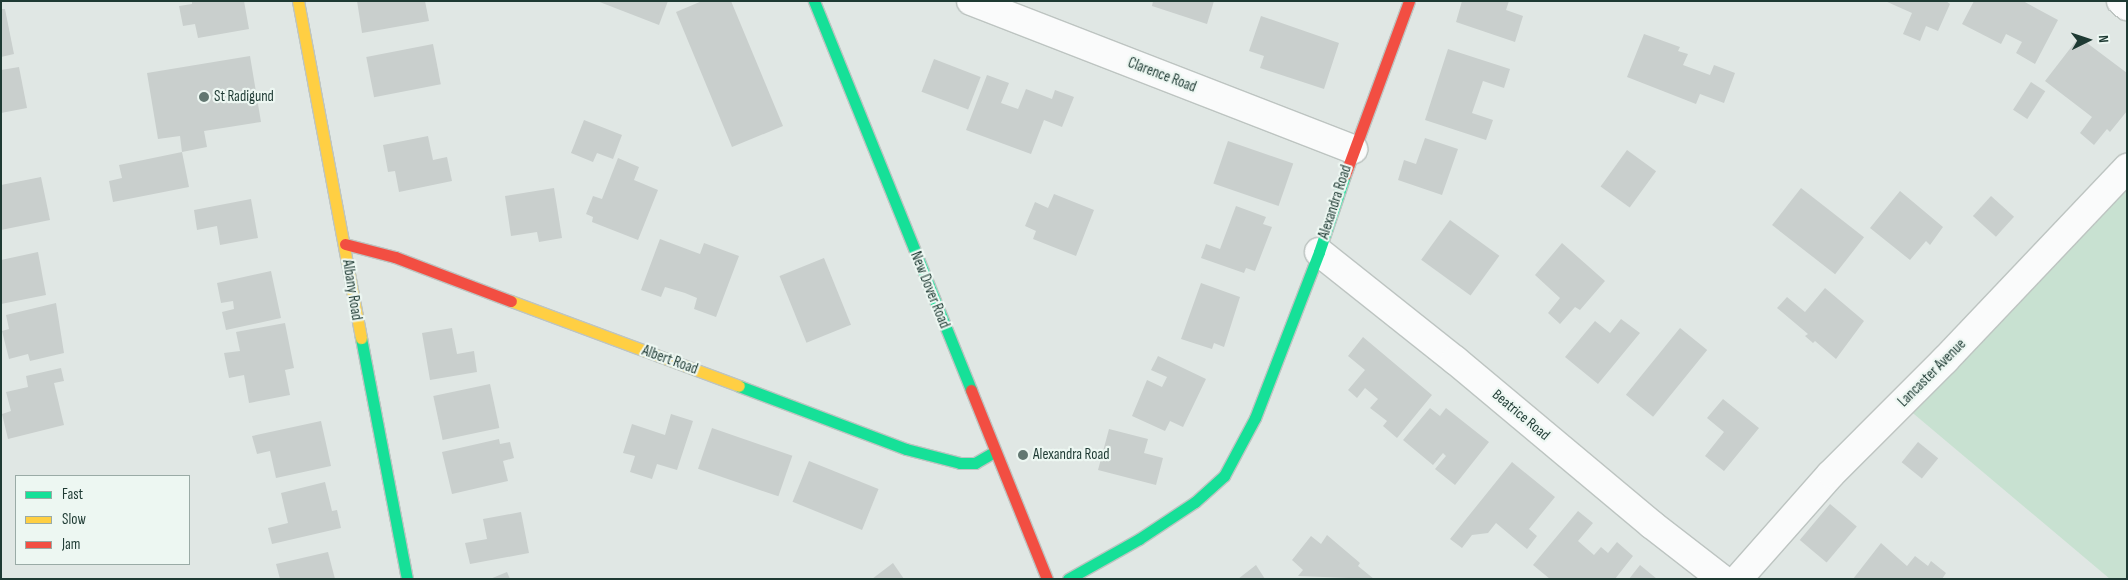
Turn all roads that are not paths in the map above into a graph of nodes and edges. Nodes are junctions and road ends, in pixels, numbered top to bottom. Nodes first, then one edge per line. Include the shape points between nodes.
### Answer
1 (298, 1) edge
2 (814, 1) edge
3 (971, 1) edge
4 (1409, 1) edge
5 (2121, 1) edge
6 (2127, 6) edge
7 (1353, 148) junction
8 (2127, 168) edge
9 (345, 244) junction
10 (1318, 252) junction
11 (994, 452) junction
12 (407, 579) edge
13 (1047, 579) edge
14 (1068, 579) edge
15 (1722, 579) edge
16 (1738, 579) edge

1 - 9 street, Albany Road
2 - 11 street, New Dover Road
3 - 7 street, Clarence Road
4 - 7 street, Alexandra Road
5 - 6 street
7 - 10 street, Alexandra Road
8 - 16 street, Lancaster Avenue via 1945,360 1831,474
9 - 11 street, Albert Road via 395,257 906,449 960,463 975,463
9 - 12 street, Albany Road via 382,460
10 - 14 street, Alexandra Road via 1254,418 1224,476 1195,502 1139,539
10 - 15 street, Beatrice Road
11 - 13 street, New Dover Road

